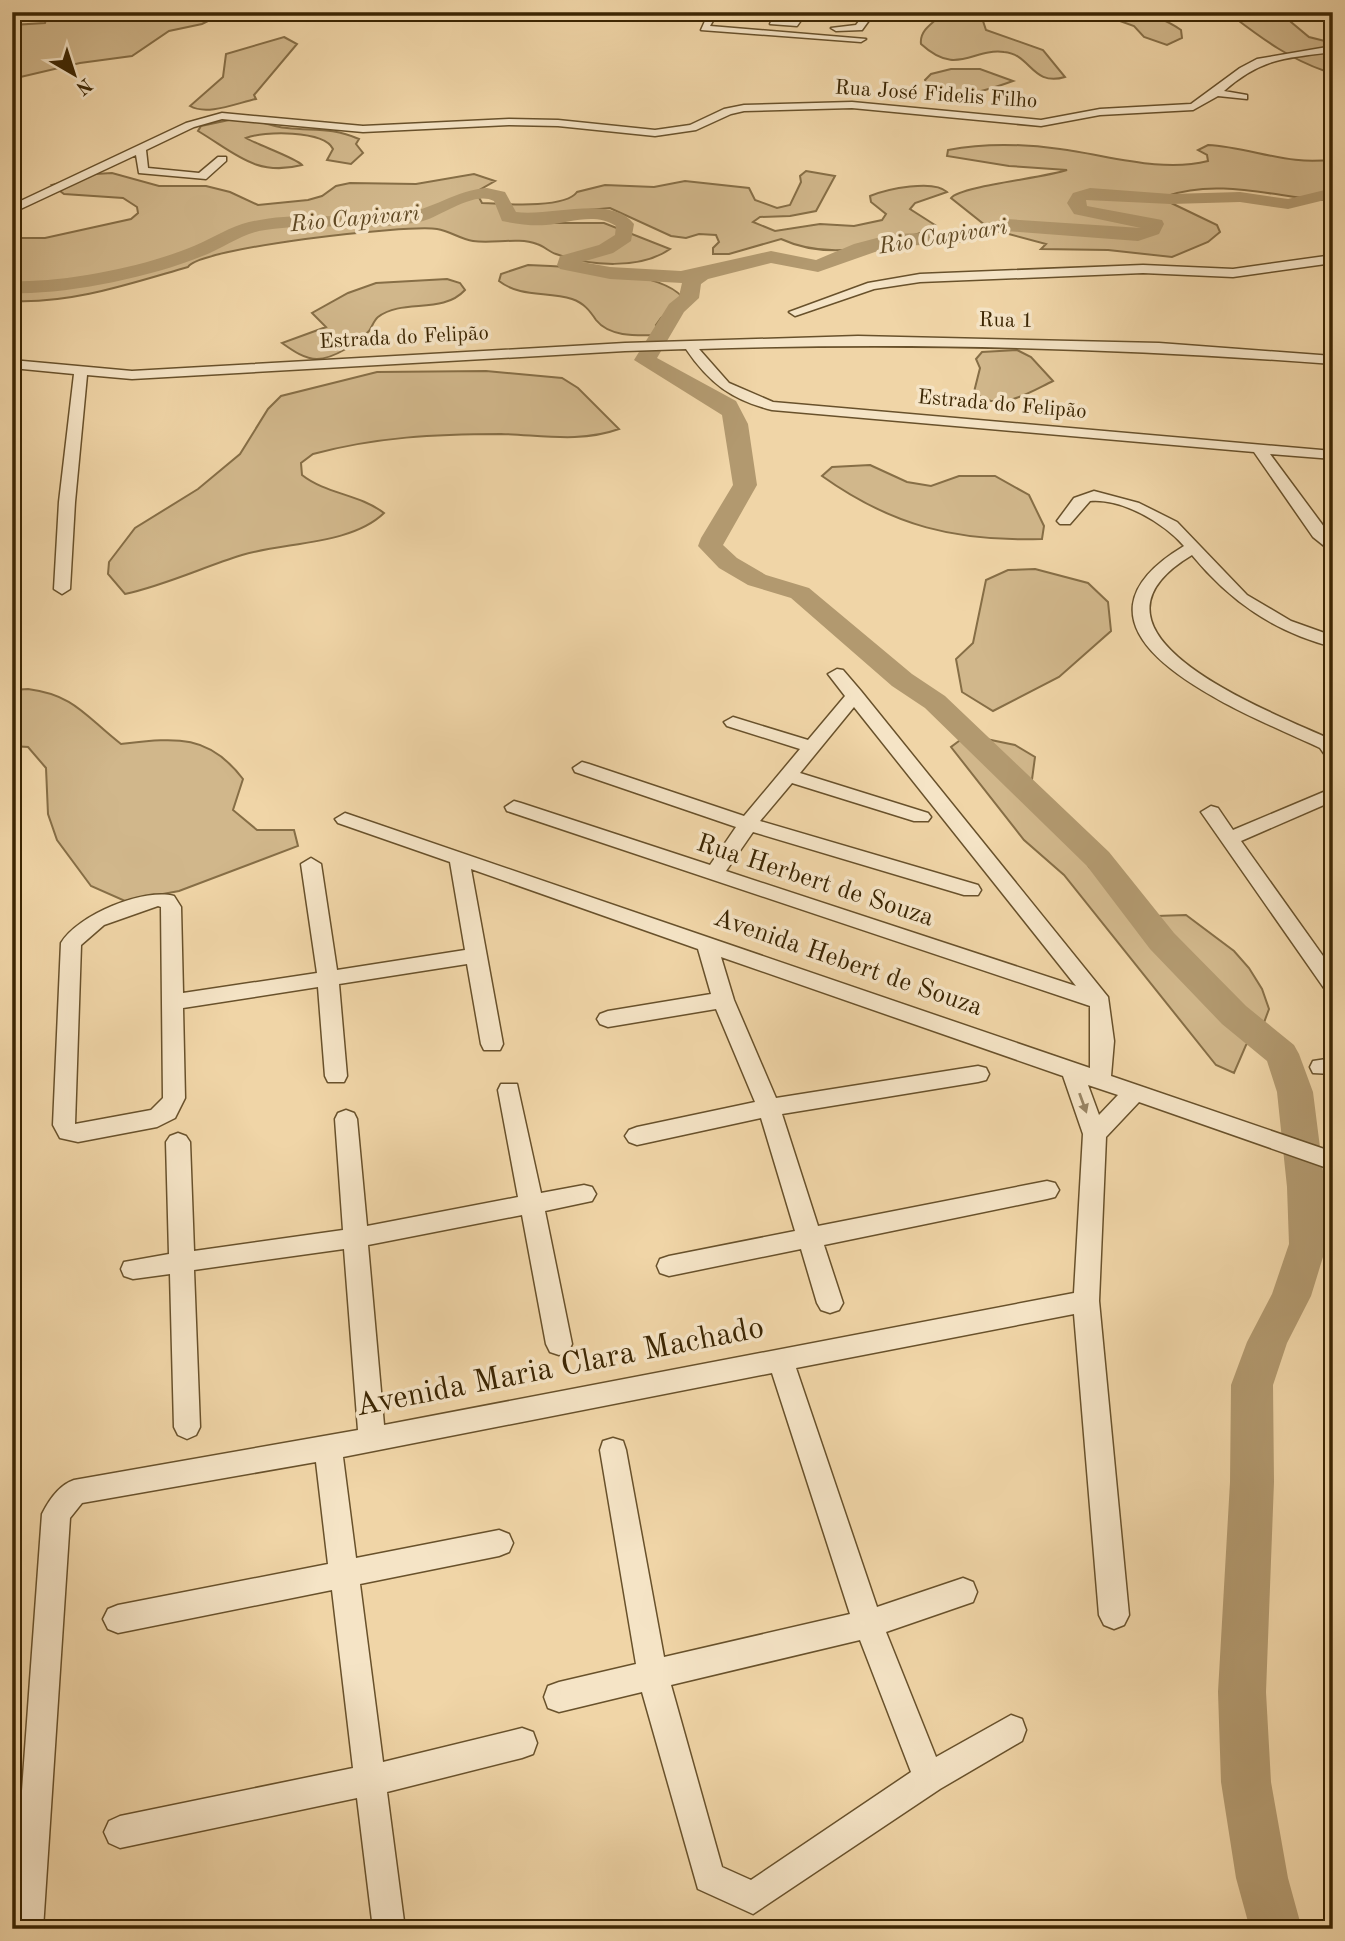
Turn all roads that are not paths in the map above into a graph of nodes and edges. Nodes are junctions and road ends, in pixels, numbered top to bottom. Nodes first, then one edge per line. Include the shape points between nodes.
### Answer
1 (714, 12) edge
2 (780, 12) edge
3 (871, 12) edge
4 (808, 13) edge
5 (825, 27) dead end
6 (861, 39) dead end
7 (1333, 49) edge
8 (1216, 93) junction
9 (1243, 97) dead end
10 (141, 149) junction
11 (222, 159) dead end
12 (12, 210) edge
13 (1333, 259) edge
14 (795, 312) dead end
15 (685, 347) junction
16 (1333, 360) edge
17 (15, 365) edge
18 (81, 372) junction
19 (1259, 449) junction
20 (1333, 455) edge
21 (1065, 521) dead end
22 (1194, 547) junction
23 (1333, 548) edge
24 (62, 589) dead end
25 (1333, 642) edge
26 (837, 674) dead end
27 (855, 695) junction
28 (733, 722) dead end
29 (813, 747) junction
30 (1333, 754) edge
31 (582, 768) dead end
32 (788, 775) junction
33 (1333, 794) edge
34 (514, 807) dead end
35 (1211, 812) dead end
36 (921, 817) dead end
37 (345, 819) dead end
38 (748, 824) junction
39 (1229, 839) junction
40 (459, 859) junction
41 (311, 864) dead end
42 (713, 875) junction
43 (971, 890) dead end
44 (707, 944) junction
45 (476, 956) junction
46 (328, 978) junction
47 (1333, 986) edge
48 (723, 1000) junction
49 (173, 1002) junction
50 (1100, 1003) junction
51 (608, 1019) dead end
52 (492, 1044) dead end
53 (1072, 1071) junction
54 (978, 1074) dead end
55 (336, 1076) dead end
56 (1100, 1079) junction
57 (509, 1090) dead end
58 (1136, 1091) junction
59 (769, 1108) junction
60 (346, 1119) dead end
61 (1095, 1134) junction
62 (637, 1136) dead end
63 (178, 1142) dead end
64 (1333, 1161) edge
65 (1047, 1190) dead end
66 (584, 1194) dead end
67 (534, 1203) junction
68 (810, 1236) junction
69 (356, 1238) junction
70 (180, 1262) junction
71 (669, 1266) dead end
72 (134, 1269) dead end
73 (1086, 1300) junction
74 (830, 1303) dead end
75 (559, 1344) dead end
76 (780, 1359) junction
77 (187, 1427) dead end
78 (372, 1439) junction
79 (328, 1448) junction
80 (613, 1450) dead end
81 (499, 1543) dead end
82 (346, 1574) junction
83 (963, 1592) dead end
84 (1114, 1615) dead end
85 (118, 1619) dead end
86 (868, 1624) junction
87 (653, 1676) junction
88 (559, 1697) dead end
89 (1012, 1730) dead end
90 (522, 1743) dead end
91 (929, 1778) junction
92 (371, 1780) junction
93 (120, 1832) dead end
94 (27, 1929) edge
95 (389, 1929) edge

1 - 6 street via 704,28
2 - 4 street via 773,22 790,25
3 - 5 street via 859,28
7 - 8 street, Rua José Fidelis Filho via 1250,65
8 - 9 street
8 - 10 street, Rua José Fidelis Filho via 1192,107 1100,112 1041,123 898,108 782,105 728,111 692,128 654,133 509,122 363,129 233,116 206,118
10 - 11 street via 142,171 193,179 207,175
10 - 12 street, Rua José Fidelis Filho
13 - 14 street via 1233,273 1143,270 920,278 872,286
15 - 16 street, Rua 1 via 858,340 1065,342
15 - 18 street, Estrada do Felipão via 132,375
15 - 19 street, Estrada do Felipão via 713,379 737,396 772,406
17 - 18 street, Estrada do Felipão
18 - 24 street
19 - 20 street, Estrada do Felipão
19 - 23 street
21 - 22 street via 1085,497 1097,495 1166,523
22 - 25 street via 1239,597
22 - 30 street via 1164,565 1144,588 1143,622 1154,646 1177,667 1228,698 1326,744
26 - 27 street
27 - 29 street
27 - 50 street
28 - 29 street
29 - 32 street
31 - 38 street
32 - 36 street
32 - 38 street
33 - 39 street
34 - 42 street, Rua Herbert de Souza
35 - 39 street
37 - 40 street, Avenida Hebert de Souza
38 - 42 street
38 - 43 street
39 - 47 street
40 - 44 street, Avenida Hebert de Souza
40 - 45 street
41 - 46 street
42 - 50 street, Rua Herbert de Souza
44 - 48 street
44 - 53 street, Avenida Hebert de Souza
45 - 46 street
45 - 52 street
46 - 49 street
46 - 55 street
48 - 51 street
48 - 59 street
49 - 49 street via 171,907 167,901 157,898 80,931 71,943 64,1125 68,1132 145,1122 167,1112 174,1098
50 - 56 street
53 - 56 street, Avenida Hebert de Souza
53 -> 61 street
54 - 59 street
56 - 58 street, Avenida Hebert de Souza
57 - 67 street
58 - 61 street
58 - 64 street, Avenida Hebert de Souza
59 - 62 street
59 - 68 street
60 - 69 street
61 - 73 street
63 - 70 street
65 - 68 street
66 - 67 street
67 - 69 street
67 - 75 street
68 - 71 street
68 - 74 street
69 - 70 street
69 - 78 street
70 - 72 street
70 - 77 street
73 - 76 street, Avenida Maria Clara Machado
73 - 84 street
76 - 78 street, Avenida Maria Clara Machado
76 - 86 street
78 - 79 street, Avenida Maria Clara Machado
79 - 82 street
79 - 94 street, Avenida Maria Clara Machado via 74,1492 56,1514
80 - 87 street
81 - 82 street
82 - 85 street
82 - 92 street
83 - 86 street
86 - 87 street
86 - 91 street
87 - 88 street
87 - 91 street via 709,1878 752,1898
89 - 91 street
90 - 92 street
92 - 93 street
92 - 95 street

